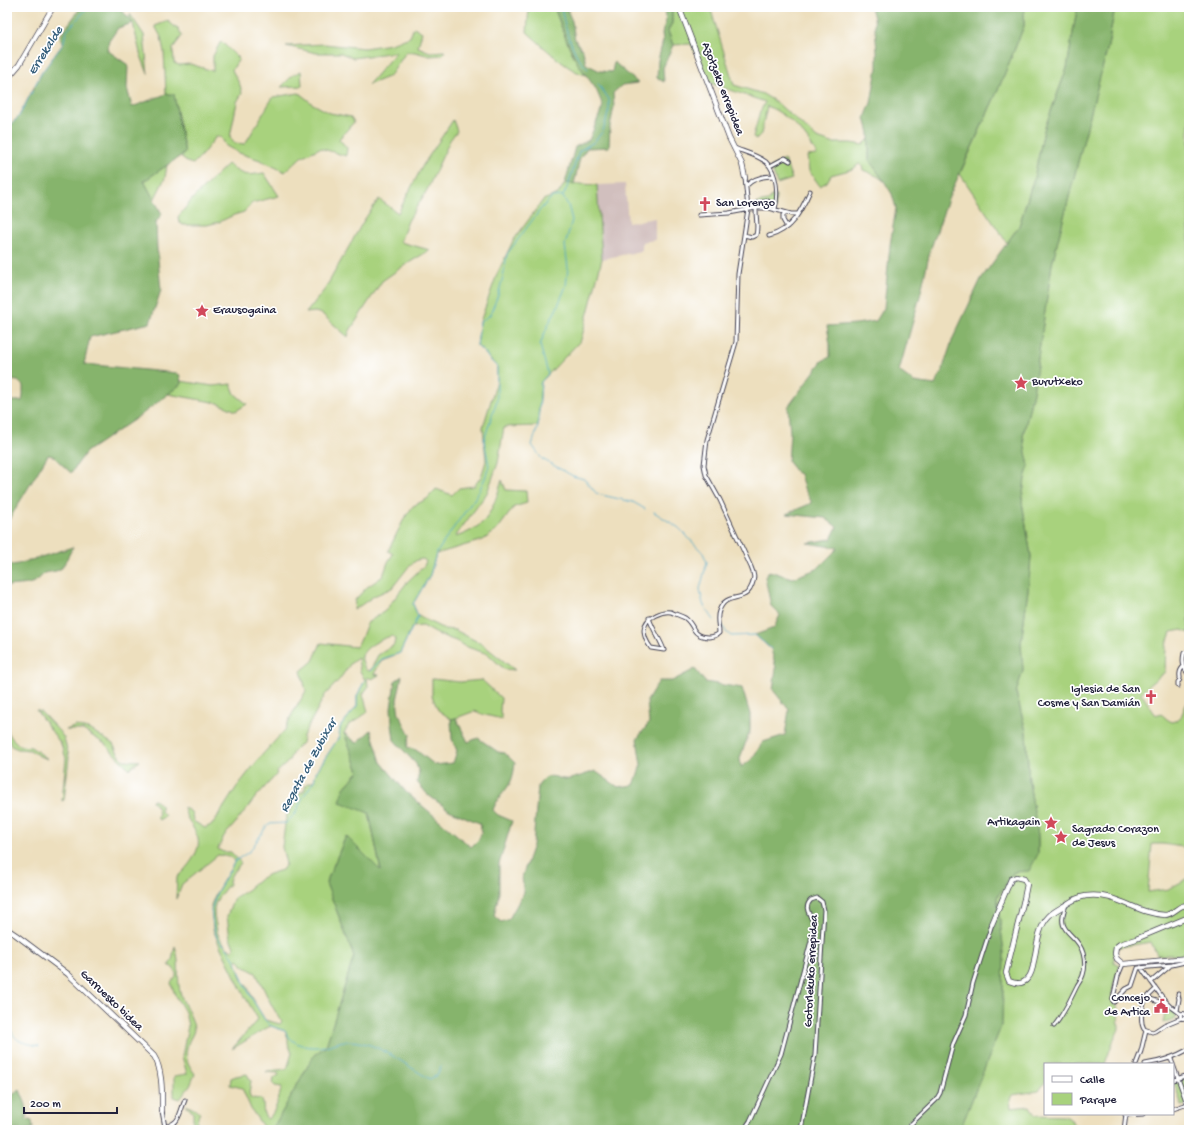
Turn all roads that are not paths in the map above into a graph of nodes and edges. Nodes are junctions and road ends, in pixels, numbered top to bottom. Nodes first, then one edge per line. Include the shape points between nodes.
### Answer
1 (53, 7) edge
2 (679, 7) edge
3 (7, 79) edge
4 (734, 148) junction
5 (790, 160) dead end
6 (770, 166) junction
7 (774, 176) junction
8 (745, 178) joint
9 (746, 186) junction
10 (810, 191) dead end
11 (768, 201) dead end
12 (756, 208) junction
13 (748, 209) junction
14 (775, 210) junction
15 (785, 212) junction
16 (797, 214) junction
17 (699, 215) dead end
18 (787, 227) junction
19 (744, 235) junction
20 (769, 236) dead end
21 (649, 618) junction
22 (1189, 651) edge
23 (1184, 666) junction
24 (1189, 675) edge
25 (1178, 686) dead end
26 (1066, 905) junction
27 (1189, 907) edge
28 (1189, 916) edge
29 (992, 924) joint
30 (7, 929) edge
31 (1189, 960) edge
32 (1123, 964) junction
33 (1172, 965) junction
34 (1142, 967) junction
35 (1151, 982) junction
36 (1156, 989) junction
37 (1178, 994) dead end
38 (1148, 998) junction
39 (1168, 1004) junction
40 (1177, 1011) junction
41 (1184, 1015) edge
42 (1189, 1020) edge
43 (1054, 1026) dead end
44 (1146, 1030) junction
45 (1189, 1049) edge
46 (1169, 1058) junction
47 (1136, 1063) edge
48 (1153, 1063) edge
49 (1172, 1063) edge
50 (1174, 1068) edge
51 (1189, 1075) edge
52 (1178, 1079) junction
53 (1174, 1080) edge
54 (185, 1100) dead end
55 (1188, 1104) edge
56 (1174, 1109) edge
57 (1189, 1109) edge
58 (162, 1111) joint
59 (1125, 1115) edge
60 (164, 1129) edge
61 (158, 1130) edge
62 (744, 1130) edge
63 (801, 1130) edge
64 (908, 1130) edge
65 (1124, 1130) edge

1 - 3 street via 19,65
2 - 4 street, Azotzeko errepidea
4 - 6 street via 760,158
4 - 8 street, Azotzeko errepidea via 742,164
5 - 6 street via 785,158
6 - 7 street
7 - 9 street via 757,179
7 - 14 street via 777,184
8 - 9 street
9 - 13 street
10 - 16 street
11 - 12 street via 757,202
12 - 13 street
12 - 14 street
12 - 19 street via 756,236
13 - 17 street
13 - 19 street
14 - 15 street
15 - 16 street
15 - 18 street via 783,220
16 - 18 street
18 - 20 street via 782,232
19 - 21 street via 738,274 736,342 707,440 704,465 706,475 730,522 754,581 743,596 732,598 721,606 717,618 719,633 716,636 698,634 685,618 669,612
21 - 21 street via 645,623 646,642 651,648 664,650
22 - 23 street via 1184,653
23 - 24 street
23 - 25 street
26 - 27 street via 1081,897 1103,896 1161,914 1170,914 1182,905
26 - 29 street via 1054,912 1045,922 1029,978 1019,984 1009,981 1006,973 1027,884 1024,879 1011,879
26 - 43 street via 1062,916 1063,924 1083,952 1083,975
28 - 32 street via 1120,944 1116,947 1115,954
29 - 64 street via 940,1093
30 - 58 street, Garruesko bidea via 68,974 154,1056 160,1070
31 - 32 street
31 - 33 street
32 - 34 street via 1118,976 1114,1002 1132,986 1138,968
33 - 34 street
33 - 35 street
34 - 35 street via 1144,975
35 - 36 street
36 - 38 street
36 - 39 street
37 - 40 street
38 - 39 street
38 - 44 street via 1142,1009 1142,1026
39 - 40 street
40 - 41 street
41 - 42 street
41 - 44 street via 1155,1031
44 - 47 street
45 - 46 street
46 - 48 street
46 - 49 street
50 - 52 street
51 - 52 street
52 - 53 street
52 - 55 street
54 - 60 street via 178,1119
55 - 56 street
55 - 57 street
58 - 60 street
59 - 65 street
60 - 61 street
62 - 63 street, Gotorlekuko errepidea via 781,1054 811,941 813,925 807,908 811,900 817,898 822,902 824,910 818,1023 815,1056

